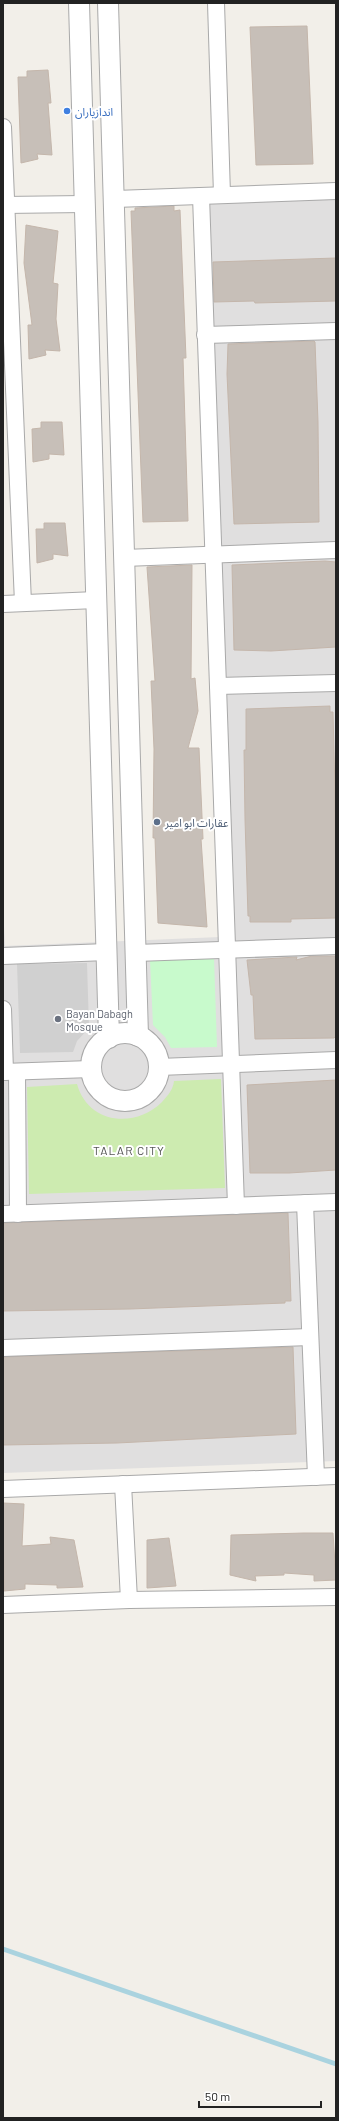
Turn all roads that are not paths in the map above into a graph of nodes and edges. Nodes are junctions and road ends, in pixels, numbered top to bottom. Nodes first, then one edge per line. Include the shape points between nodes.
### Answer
1 (79, 3) edge
2 (108, 3) edge
3 (216, 3) edge
4 (3, 127) edge
5 (336, 191) edge
6 (222, 195) junction
7 (201, 196) junction
8 (115, 199) junction
9 (85, 204) junction
10 (5, 205) edge
11 (336, 331) edge
12 (205, 335) junction
13 (90, 379) junction
14 (118, 380) junction
15 (336, 550) edge
16 (213, 555) junction
17 (124, 558) junction
18 (96, 600) junction
19 (23, 603) junction
20 (3, 604) edge
21 (336, 683) edge
22 (218, 686) junction
23 (336, 946) edge
24 (228, 950) junction
25 (107, 952) junction
26 (136, 953) junction
27 (3, 956) edge
28 (3, 1009) edge
29 (138, 1036) junction
30 (109, 1038) junction
31 (336, 1060) edge
32 (232, 1064) junction
33 (159, 1067) junction
34 (91, 1069) junction
35 (8, 1072) edge
36 (336, 1202) edge
37 (305, 1203) junction
38 (236, 1206) junction
39 (11, 1214) edge
40 (310, 1337) junction
41 (3, 1348) edge
42 (316, 1476) junction
43 (336, 1476) edge
44 (122, 1484) junction
45 (3, 1489) edge
46 (336, 1597) edge
47 (130, 1600) junction
48 (3, 1605) edge

1 - 9 street
2 - 8 street
3 - 6 street
4 - 10 street
5 - 6 street
6 - 7 street
7 - 8 street
7 - 12 street
8 - 14 street
9 - 10 street
9 - 13 street
10 - 19 street
11 - 12 street
12 - 16 street
13 - 14 street
13 - 18 street
14 - 17 street
15 - 16 street
16 - 17 street
16 - 22 street
17 - 26 street
18 - 19 street
18 - 25 street
19 - 20 street
21 - 22 street
22 - 24 street
23 - 24 street
24 - 26 street
24 - 32 street
25 - 27 street
25 - 30 street
26 - 29 street
28 - 35 street
29 - 30 street via 128,1034
29 - 33 street via 154,1050
30 - 34 street via 98,1047
31 - 32 street
32 - 33 street
32 - 38 street
33 - 34 street via 156,1082 149,1091 140,1098 130,1101 119,1101 99,1090
34 - 35 street
35 - 39 street
36 - 37 street
37 - 38 street
37 - 40 street
38 - 39 street
40 - 41 street
40 - 42 street
42 - 43 street
42 - 44 street
44 - 45 street
44 - 47 street
46 - 47 street
47 - 48 street

